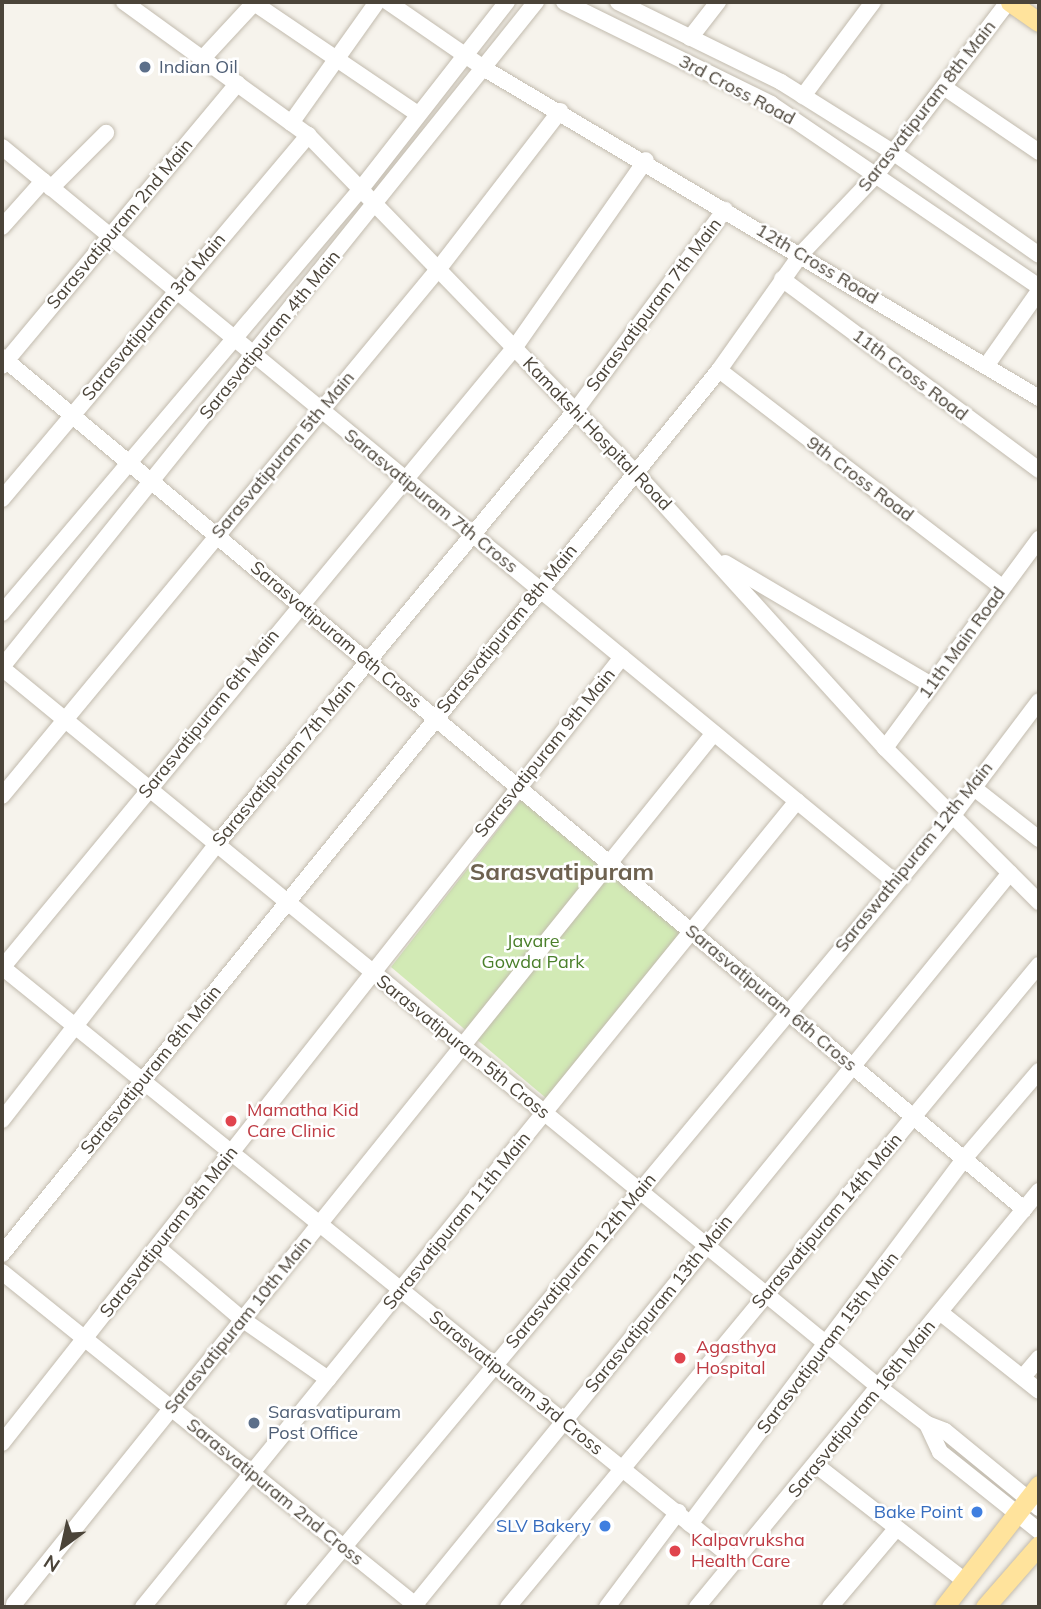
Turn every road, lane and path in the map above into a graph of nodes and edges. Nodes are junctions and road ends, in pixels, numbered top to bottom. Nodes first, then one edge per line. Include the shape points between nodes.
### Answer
1 (124, 2) edge
2 (255, 2) edge
3 (377, 2) edge
4 (388, 2) edge
5 (507, 2) edge
6 (536, 2) edge
7 (564, 2) edge
8 (618, 2) edge
9 (718, 2) edge
10 (873, 2) edge
11 (1009, 2) edge
12 (142, 6) edge
13 (1039, 22) edge
14 (690, 38) junction
15 (465, 55) junction
16 (204, 57) junction
17 (337, 59) junction
18 (485, 69) junction
19 (238, 83) junction
20 (945, 88) junction
21 (803, 96) junction
22 (560, 111) junction
23 (418, 114) junction
24 (291, 123) junction
25 (106, 133) dead end
26 (308, 135) junction
27 (2, 147) edge
28 (1039, 152) edge
29 (894, 153) junction
30 (646, 160) junction
31 (877, 174) junction
32 (47, 184) junction
33 (360, 190) junction
34 (374, 206) junction
35 (725, 209) junction
36 (2, 227) edge
37 (109, 236) junction
38 (801, 254) junction
39 (1039, 255) edge
40 (440, 267) junction
41 (782, 279) junction
42 (1039, 289) edge
43 (175, 292) junction
44 (234, 339) junction
45 (515, 347) junction
46 (254, 355) junction
47 (3, 361) edge
48 (986, 366) junction
49 (719, 370) junction
50 (1039, 398) edge
51 (320, 409) junction
52 (575, 411) junction
53 (71, 415) junction
54 (129, 463) junction
55 (633, 470) junction
56 (1039, 470) edge
57 (404, 478) junction
58 (152, 482) junction
59 (2, 499) edge
60 (215, 535) junction
61 (473, 535) junction
62 (1039, 539) edge
63 (711, 555) junction
64 (1002, 587) junction
65 (540, 590) junction
66 (298, 604) junction
67 (2, 613) edge
68 (622, 657) junction
69 (368, 662) junction
70 (2, 667) edge
71 (931, 685) junction
72 (1037, 710) edge
73 (435, 718) junction
74 (65, 720) junction
75 (714, 733) junction
76 (885, 748) junction
77 (517, 787) junction
78 (149, 788) junction
79 (974, 788) junction
80 (2, 796) edge
81 (797, 802) junction
82 (954, 814) junction
83 (1039, 839) edge
84 (217, 844) junction
85 (609, 863) junction
86 (1010, 873) junction
87 (894, 881) junction
88 (287, 902) junction
89 (1039, 902) edge
90 (692, 933) junction
91 (1039, 965) edge
92 (2, 968) edge
93 (372, 972) junction
94 (788, 1013) junction
95 (75, 1026) junction
96 (460, 1045) junction
97 (852, 1066) junction
98 (1039, 1071) edge
99 (142, 1080) junction
100 (545, 1114) junction
101 (913, 1117) junction
102 (2, 1120) edge
103 (231, 1153) junction
104 (963, 1160) junction
105 (639, 1191) junction
106 (1039, 1191) edge
107 (1024, 1209) junction
108 (318, 1224) junction
109 (706, 1246) junction
110 (157, 1247) junction
111 (2, 1254) edge
112 (2, 1272) edge
113 (401, 1290) junction
114 (766, 1295) junction
115 (940, 1313) junction
116 (242, 1319) junction
117 (84, 1338) junction
118 (827, 1345) junction
119 (1039, 1358) edge
120 (495, 1366) junction
121 (1023, 1377) junction
122 (328, 1379) junction
123 (880, 1388) junction
124 (1039, 1391) edge
125 (171, 1408) junction
126 (564, 1422) junction
127 (927, 1424) junction
128 (2, 1443) edge
129 (816, 1465) junction
130 (622, 1469) junction
131 (251, 1473) junction
132 (1036, 1497) edge
133 (678, 1512) junction
134 (1016, 1514) junction
135 (690, 1524) junction
136 (896, 1529) junction
137 (1039, 1531) edge
138 (1039, 1545) edge
139 (344, 1547) junction
140 (736, 1561) junction
141 (965, 1581) junction
142 (12, 1603) edge
143 (415, 1606) edge
144 (144, 1607) edge
145 (294, 1607) edge
146 (508, 1607) edge
147 (607, 1607) edge
148 (697, 1607) edge
149 (830, 1607) edge
150 (944, 1607) edge
151 (985, 1607) edge

1 - 12 street, Kamakshi Hospital Road
2 - 16 street
2 - 17 street
3 - 17 street
4 - 15 street, 12th Cross Road
5 - 15 street, Sarasvatipuram 4th Main
6 - 18 street, Sarasvatipuram 4th Main
7 - 31 street, 3rd Cross Road via 771,104
8 - 14 street, 3rd Cross Road
9 - 14 street
10 - 21 street
11 - 13 main road
11 - 20 street, Sarasvatipuram 8th Main
12 - 16 street, Kamakshi Hospital Road
14 - 21 street, 3rd Cross Road
15 - 18 street, 12th Cross Road
15 - 23 street, Sarasvatipuram 4th Main
16 - 19 street, Kamakshi Hospital Road
17 - 23 street
17 - 24 street
18 - 22 street, 12th Cross Road
18 - 34 street, Sarasvatipuram 4th Main
19 - 24 street, Kamakshi Hospital Road
19 - 37 street, Sarasvatipuram 2nd Main
20 - 28 street
20 - 29 street, Sarasvatipuram 8th Main
21 - 29 street, 3rd Cross Road
22 - 30 street, 12th Cross Road
22 - 40 street, Sarasvatipuram 5th Main
23 - 33 street, Sarasvatipuram 4th Main
24 - 26 street, Kamakshi Hospital Road
25 - 32 street
26 - 33 street, Kamakshi Hospital Road
26 - 43 street, Sarasvatipuram 3rd Main
27 - 32 street, Sarasvatipuram 7th Cross
29 - 31 street, Sarasvatipuram 8th Main
29 - 39 street, 3rd Cross Road
30 - 35 street, 12th Cross Road
30 - 45 street, Sarasvatipuram 6th Main
31 - 38 street, Sarasvatipuram 8th Main
31 - 42 street, 3rd Cross Road
32 - 36 street
32 - 37 street, Sarasvatipuram 7th Cross
33 - 34 street, Kamakshi Hospital Road
33 - 44 street, Sarasvatipuram 4th Main
34 - 40 street, Kamakshi Hospital Road
34 - 46 street, Sarasvatipuram 4th Main
35 - 38 street, 12th Cross Road
35 - 52 street, Sarasvatipuram 7th Main
37 - 43 street, Sarasvatipuram 7th Cross
37 - 47 street, Sarasvatipuram 2nd Main
38 - 41 street, Sarasvatipuram 8th Main
38 - 48 street, 12th Cross Road
40 - 45 street, Kamakshi Hospital Road
40 - 51 street, Sarasvatipuram 5th Main
41 - 49 street, Sarasvatipuram 8th Main
41 - 56 street, 11th Cross Road
42 - 48 street
43 - 44 street, Sarasvatipuram 7th Cross
43 - 53 street, Sarasvatipuram 3rd Main
44 - 46 street, Sarasvatipuram 7th Cross
44 - 54 street, Sarasvatipuram 4th Main
45 - 52 street, Kamakshi Hospital Road
45 - 57 street, Sarasvatipuram 6th Main
46 - 51 street, Sarasvatipuram 7th Cross
46 - 58 street, Sarasvatipuram 4th Main
47 - 53 street, Sarasvatipuram 6th Cross
48 - 50 street, 12th Cross Road
49 - 55 street, Sarasvatipuram 8th Main
49 - 64 street, 9th Cross Road
51 - 57 street, Sarasvatipuram 7th Cross
51 - 60 street, Sarasvatipuram 5th Main
52 - 55 street, Kamakshi Hospital Road
52 - 61 street, Sarasvatipuram 7th Main
53 - 54 street, Sarasvatipuram 6th Cross
53 - 59 street, Sarasvatipuram 3rd Main
54 - 58 street, Sarasvatipuram 6th Cross
54 - 67 street, Sarasvatipuram 4th Main
55 - 63 street, Kamakshi Hospital Road
55 - 65 street, Sarasvatipuram 8th Main
57 - 61 street, Sarasvatipuram 7th Cross
57 - 66 street, Sarasvatipuram 6th Main
58 - 60 street, Sarasvatipuram 6th Cross
58 - 70 street, Sarasvatipuram 4th Main
60 - 66 street, Sarasvatipuram 6th Cross
60 - 74 street, Sarasvatipuram 5th Main
61 - 65 street, Sarasvatipuram 7th Cross
61 - 69 street, Sarasvatipuram 7th Main
62 - 64 street, 11th Main Road
63 - 71 street
63 - 76 street, Kamakshi Hospital Road
64 - 71 street, 11th Main Road
65 - 68 street, Sarasvatipuram 7th Cross
65 - 73 street, Sarasvatipuram 8th Main
66 - 69 street, Sarasvatipuram 6th Cross
66 - 78 street, Sarasvatipuram 6th Main
68 - 75 street, Sarasvatipuram 7th Cross
68 - 77 street, Sarasvatipuram 9th Main
69 - 73 street, Sarasvatipuram 6th Cross
69 - 84 street, Sarasvatipuram 7th Main
70 - 74 street, Sarasvatipuram 5th Cross
71 - 76 street, 11th Main Road
72 - 79 street, Saraswathipuram 12th Main
73 - 77 street, Sarasvatipuram 6th Cross
73 - 88 street, Sarasvatipuram 8th Main
74 - 78 street, Sarasvatipuram 5th Cross
74 - 80 street, Sarasvatipuram 5th Main
75 - 81 street, Sarasvatipuram 7th Cross
75 - 85 street, Sarasvatipuram 10th Main
76 - 82 street, Kamakshi Hospital Road
77 - 85 street, Sarasvatipuram 6th Cross
77 - 93 street, Sarasvatipuram 9th Main
78 - 84 street, Sarasvatipuram 5th Cross
78 - 92 street, Sarasvatipuram 6th Main
79 - 82 street, Saraswathipuram 12th Main
79 - 83 street
81 - 87 street, Sarasvatipuram 7th Cross
81 - 90 street, Sarasvatipuram 11th Main
82 - 86 street, Kamakshi Hospital Road
82 - 87 street, Saraswathipuram 12th Main
84 - 88 street, Sarasvatipuram 5th Cross
84 - 95 street, Sarasvatipuram 7th Main
85 - 90 street, Sarasvatipuram 6th Cross
85 - 96 street, Sarasvatipuram 10th Main
86 - 89 street, Kamakshi Hospital Road
86 - 97 street, Sarasvatipuram 13th Main
87 - 94 street, Saraswathipuram 12th Main
88 - 93 street, Sarasvatipuram 5th Cross
88 - 99 street, Sarasvatipuram 8th Main
90 - 94 street, Sarasvatipuram 6th Cross
90 - 100 street, Sarasvatipuram 11th Main
91 - 101 street, Sarasvatipuram 14th Main
92 - 95 street, Sarasvatipuram 3rd Cross
93 - 96 street, Sarasvatipuram 5th Cross
93 - 103 street, Sarasvatipuram 9th Main
94 - 97 street, Sarasvatipuram 6th Cross
94 - 105 street, Sarasvatipuram 12th Main
95 - 99 street, Sarasvatipuram 3rd Cross
95 - 102 street, Sarasvatipuram 7th Main
96 - 100 street, Sarasvatipuram 5th Cross
96 - 108 street, Sarasvatipuram 10th Main
97 - 101 street, Sarasvatipuram 6th Cross
97 - 109 street, Sarasvatipuram 13th Main
98 - 104 street, Sarasvatipuram 15th Main
99 - 103 street, Sarasvatipuram 3rd Cross
99 - 111 street, Sarasvatipuram 8th Main
100 - 105 street, Sarasvatipuram 5th Cross
100 - 113 street, Sarasvatipuram 11th Main
101 - 104 street, Sarasvatipuram 6th Cross
101 - 114 street, Sarasvatipuram 14th Main
103 - 108 street, Sarasvatipuram 3rd Cross
103 - 110 street, Sarasvatipuram 9th Main
104 - 107 street, Sarasvatipuram 6th Cross
104 - 118 street, Sarasvatipuram 15th Main
105 - 109 street, Sarasvatipuram 5th Cross
105 - 120 street, Sarasvatipuram 12th Main
106 - 107 street, Sarasvatipuram 16th Main
107 - 115 street, Sarasvatipuram 16th Main
108 - 113 street, Sarasvatipuram 3rd Cross
108 - 116 street, Sarasvatipuram 10th Main
109 - 114 street, Sarasvatipuram 5th Cross
109 - 126 street, Sarasvatipuram 13th Main
110 - 116 street
110 - 117 street, Sarasvatipuram 9th Main
112 - 117 street, Sarasvatipuram 2nd Cross
113 - 120 street, Sarasvatipuram 3rd Cross
113 - 122 street, Sarasvatipuram 11th Main
114 - 118 street, Sarasvatipuram 5th Cross
114 - 130 street, Sarasvatipuram 14th Main
115 - 121 street
115 - 123 street, Sarasvatipuram 16th Main
116 - 122 street
116 - 125 street, Sarasvatipuram 10th Main
117 - 125 street, Sarasvatipuram 2nd Cross
117 - 128 street, Sarasvatipuram 9th Main
118 - 123 street, Sarasvatipuram 5th Cross
118 - 135 street, Sarasvatipuram 15th Main
119 - 121 street
120 - 126 street, Sarasvatipuram 3rd Cross
120 - 139 street, Sarasvatipuram 12th Main
121 - 124 street
122 - 131 street, Sarasvatipuram 11th Main
123 - 127 street, Sarasvatipuram 5th Cross
123 - 129 street, Sarasvatipuram 16th Main
125 - 131 street, Sarasvatipuram 2nd Cross
125 - 142 street, Sarasvatipuram 10th Main
126 - 130 street, Sarasvatipuram 3rd Cross
126 - 143 street, Sarasvatipuram 13th Main
127 - 132 street, Sarasvatipuram 5th Cross via 945,1431
127 - 134 street, Sarasvatipuram 5th Cross via 940,1452
129 - 136 street
129 - 140 street, Sarasvatipuram 16th Main
130 - 133 street, Sarasvatipuram 3rd Cross
130 - 146 street, Sarasvatipuram 14th Main
131 - 139 street, Sarasvatipuram 2nd Cross
131 - 144 street, Sarasvatipuram 11th Main
132 - 134 main road
133 - 135 street, Sarasvatipuram 3rd Cross
133 - 147 street
134 - 137 street, Sarasvatipuram 5th Cross
134 - 141 main road
135 - 140 street, Sarasvatipuram 3rd Cross
136 - 141 street
136 - 149 street
138 - 151 main road
139 - 143 street, Sarasvatipuram 2nd Cross
139 - 145 street, Sarasvatipuram 12th Main
140 - 148 street, Sarasvatipuram 16th Main
141 - 150 main road

